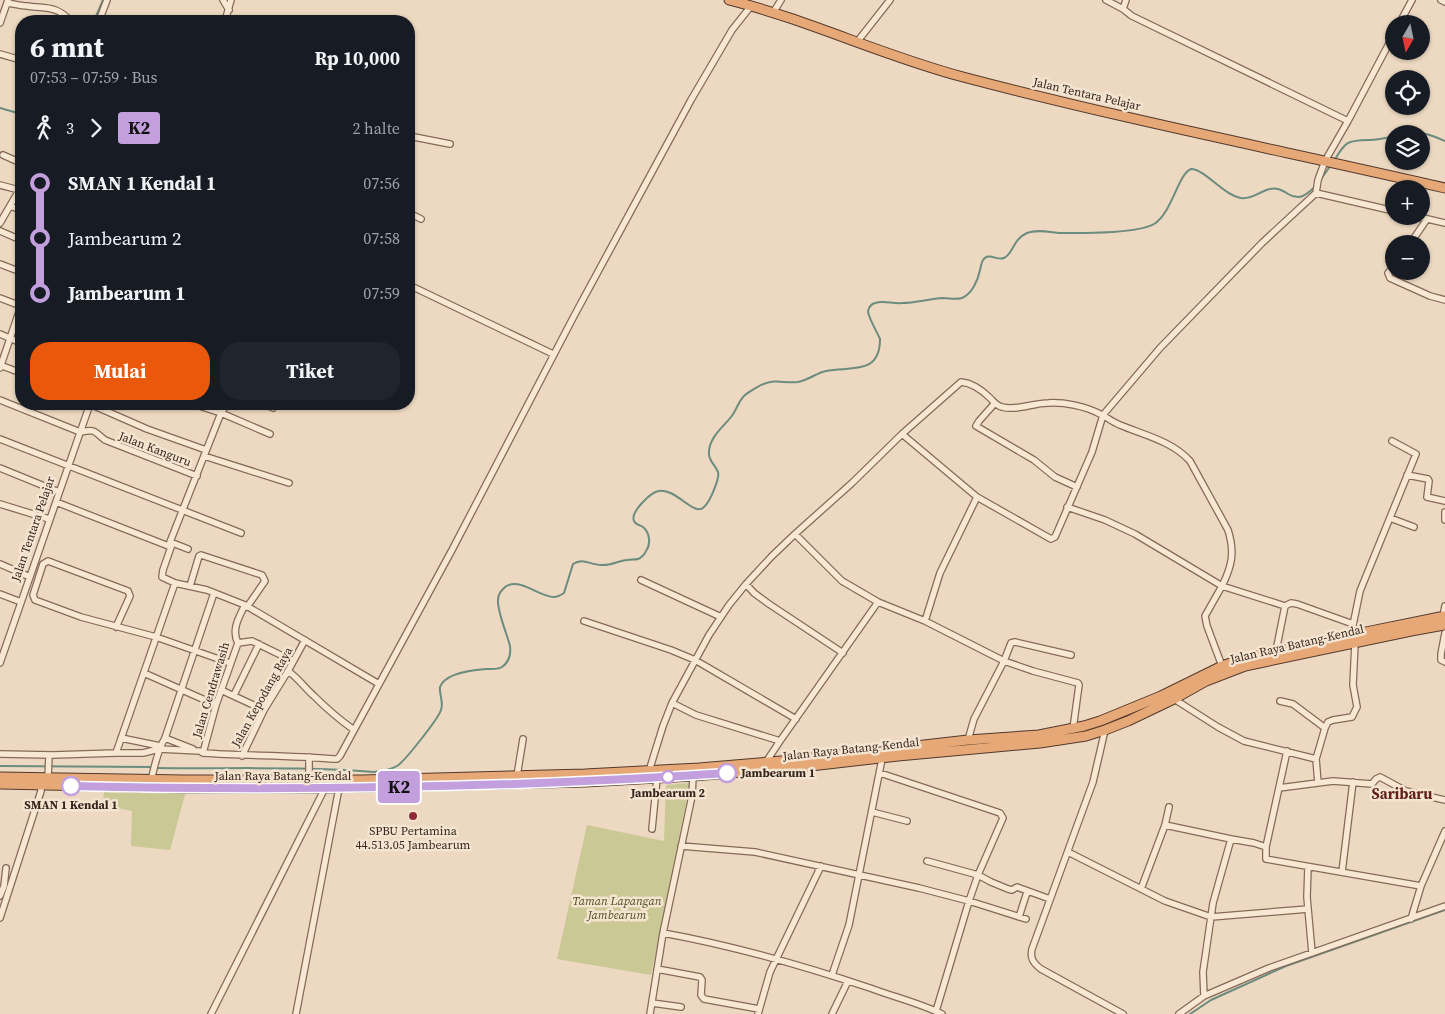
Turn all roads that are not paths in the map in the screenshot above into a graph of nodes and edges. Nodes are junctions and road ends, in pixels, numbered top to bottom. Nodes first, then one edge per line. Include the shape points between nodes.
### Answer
1 (107, 0) edge
2 (222, 0) edge
3 (231, 0) edge
4 (729, 0) edge
5 (781, 0) edge
6 (890, 0) edge
7 (1106, 0) edge
8 (1126, 0) edge
9 (1412, 0) edge
10 (1441, 0) edge
11 (8, 1) edge
12 (1445, 2) edge
13 (751, 6) junction
14 (1123, 9) junction
15 (229, 10) junction
16 (773, 13) junction
17 (64, 15) edge
18 (101, 15) edge
19 (227, 15) edge
20 (1404, 15) edge
21 (0, 24) edge
22 (858, 42) junction
23 (1385, 51) edge
24 (0, 54) edge
25 (15, 58) edge
26 (1348, 121) junction
27 (415, 137) edge
28 (450, 144) dead end
29 (3, 155) dead end
30 (15, 160) edge
31 (1327, 161) junction
32 (0, 185) edge
33 (15, 188) edge
34 (1445, 188) edge
35 (1316, 191) junction
36 (15, 198) edge
37 (10, 206) junction
38 (15, 208) edge
39 (1385, 209) edge
40 (415, 216) edge
41 (421, 219) dead end
42 (1430, 220) edge
43 (0, 223) edge
44 (1445, 224) edge
45 (0, 231) edge
46 (15, 237) edge
47 (0, 264) edge
48 (15, 270) edge
49 (1394, 280) edge
50 (415, 288) edge
51 (0, 298) edge
52 (1445, 300) edge
53 (15, 304) edge
54 (15, 322) edge
55 (0, 334) edge
56 (9, 338) junction
57 (15, 340) edge
58 (553, 354) junction
59 (0, 366) edge
60 (15, 371) edge
61 (0, 400) edge
62 (996, 403) junction
63 (15, 406) edge
64 (25, 410) edge
65 (88, 410) edge
66 (104, 410) edge
67 (212, 410) edge
68 (223, 410) edge
69 (221, 413) junction
70 (1103, 415) junction
71 (80, 432) junction
72 (270, 434) dead end
73 (902, 434) junction
74 (0, 439) edge
75 (1392, 441) dead end
76 (205, 453) junction
77 (68, 464) junction
78 (0, 468) edge
79 (1408, 475) junction
80 (197, 476) junction
81 (289, 483) dead end
82 (1077, 487) junction
83 (59, 492) junction
84 (977, 497) junction
85 (1445, 501) edge
86 (56, 502) junction
87 (0, 504) edge
88 (1067, 507) junction
89 (182, 510) junction
90 (1445, 512) edge
91 (1390, 518) junction
92 (49, 519) junction
93 (1445, 520) edge
94 (1414, 527) dead end
95 (241, 533) dead end
96 (795, 534) junction
97 (171, 544) junction
98 (188, 549) dead end
99 (0, 564) edge
100 (30, 577) junction
101 (641, 580) dead end
102 (175, 583) junction
103 (746, 584) junction
104 (190, 586) junction
105 (1222, 586) junction
106 (214, 593) junction
107 (0, 594) edge
108 (21, 602) junction
109 (878, 602) junction
110 (246, 606) junction
111 (1285, 606) junction
112 (1445, 606) edge
113 (721, 617) junction
114 (1444, 619) edge
115 (584, 620) dead end
116 (925, 621) junction
117 (1353, 624) junction
118 (116, 627) junction
119 (1445, 634) edge
120 (156, 637) junction
121 (1353, 639) junction
122 (305, 640) junction
123 (238, 643) junction
124 (259, 644) junction
125 (195, 650) junction
126 (1276, 651) junction
127 (843, 653) junction
128 (1, 654) edge
129 (1070, 655) dead end
130 (293, 660) junction
131 (695, 660) junction
132 (1004, 660) junction
133 (1445, 662) edge
134 (0, 663) edge
135 (230, 663) junction
136 (1222, 666) junction
137 (288, 671) junction
138 (144, 673) junction
139 (379, 684) junction
140 (181, 690) junction
141 (221, 690) junction
142 (234, 695) junction
143 (1174, 699) junction
144 (1280, 701) dead end
145 (672, 703) junction
146 (216, 705) junction
147 (264, 710) junction
148 (796, 719) junction
149 (1325, 728) junction
150 (1073, 729) junction
151 (354, 730) junction
152 (1105, 730) junction
153 (121, 738) junction
154 (164, 738) junction
155 (523, 739) dead end
156 (968, 740) junction
157 (780, 741) junction
158 (159, 748) junction
159 (1287, 751) junction
160 (116, 752) junction
161 (202, 752) junction
162 (0, 754) edge
163 (242, 756) junction
164 (49, 757) junction
165 (860, 757) junction
166 (882, 758) junction
167 (309, 759) junction
168 (1316, 759) junction
169 (766, 762) junction
170 (648, 771) junction
171 (880, 773) junction
172 (48, 774) junction
173 (309, 776) junction
174 (518, 776) junction
175 (693, 776) junction
176 (0, 777) edge
177 (657, 778) junction
178 (151, 780) junction
179 (1353, 782) junction
180 (1318, 783) junction
181 (0, 784) edge
182 (41, 785) junction
183 (325, 788) junction
184 (339, 788) junction
185 (1279, 788) junction
186 (1445, 800) edge
187 (1169, 807) dead end
188 (872, 812) junction
189 (907, 821) dead end
190 (1165, 825) junction
191 (652, 828) dead end
192 (1445, 831) edge
193 (1231, 839) junction
194 (681, 846) junction
195 (1266, 847) junction
196 (1068, 852) junction
197 (927, 861) dead end
198 (821, 866) junction
199 (1308, 866) junction
200 (6, 868) dead end
201 (1342, 872) junction
202 (858, 875) junction
203 (978, 875) junction
204 (1421, 886) junction
205 (1141, 889) junction
206 (1028, 892) junction
207 (0, 896) edge
208 (1050, 900) junction
209 (969, 901) junction
210 (1445, 906) edge
211 (1308, 909) junction
212 (1211, 917) junction
213 (0, 918) edge
214 (1411, 919) junction
215 (663, 933) junction
216 (1312, 953) junction
217 (777, 958) junction
218 (657, 969) junction
219 (832, 975) junction
220 (848, 981) junction
221 (1204, 996) junction
222 (652, 1003) junction
223 (681, 1007) dead end
224 (924, 1007) junction
225 (936, 1011) junction
226 (758, 1012) edge
227 (211, 1014) edge
228 (296, 1014) edge
229 (650, 1014) edge
230 (832, 1014) edge
231 (922, 1014) edge
232 (942, 1014) edge
233 (1123, 1014) edge
234 (1179, 1014) edge

1 - 18 street
2 - 15 street
3 - 15 street
4 - 13 highway, Jalan Tentara Pelajar
5 - 16 street
6 - 22 street
7 - 14 street
8 - 14 street
9 - 20 street
10 - 12 street
11 - 17 street via 52,8
11 - 21 street
13 - 16 highway, Jalan Tentara Pelajar
13 - 58 street via 732,30 691,100
14 - 26 street
15 - 19 street
16 - 22 highway, Jalan Tentara Pelajar
22 - 31 highway, Jalan Tentara Pelajar via 921,65 988,84
23 - 26 street
24 - 25 street
26 - 31 street
27 - 28 street
29 - 30 street
31 - 34 highway, Jalan Tentara Pelajar
31 - 35 street
32 - 33 street
35 - 39 street
35 - 70 street via 1160,348
36 - 37 street
37 - 38 street
37 - 43 street
40 - 41 street
42 - 44 street
45 - 46 street
47 - 48 street
49 - 52 street
50 - 58 street
51 - 53 street
54 - 56 street
55 - 56 street
56 - 57 street
56 - 59 street
58 - 139 street
59 - 60 street
61 - 63 street, Jalan Kanguru
62 - 70 street via 1004,408 1046,402 1068,404
62 - 73 street via 984,392 961,382
62 - 82 street via 976,426
64 - 71 street, Jalan Kanguru
65 - 71 street, Jalan Tentara Pelajar
66 - 76 street
67 - 69 street
68 - 69 street
69 - 72 street
69 - 76 street
70 - 82 street
70 - 105 street via 1112,422 1169,444 1190,461 1231,540 1230,568
71 - 77 street, Jalan Tentara Pelajar
71 - 80 street, Jalan Kanguru via 91,430 105,440
73 - 84 street
73 - 96 street
74 - 77 street
75 - 79 street via 1416,454
76 - 80 street
76 - 81 street
77 - 83 street, Jalan Tentara Pelajar
77 - 89 street
78 - 83 street
79 - 85 street via 1428,479 1428,497
79 - 91 street
80 - 89 street
82 - 88 street
83 - 86 street, Jalan Tentara Pelajar
84 - 88 street via 1051,539 1055,537
84 - 116 street via 940,573
86 - 92 street, Jalan Tentara Pelajar
86 - 97 street
87 - 92 street
88 - 105 street via 1135,534
89 - 95 street
89 - 97 street
90 - 93 street
91 - 94 street
91 - 117 street via 1360,590
92 - 100 street, Jalan Tentara Pelajar
96 - 103 street
96 - 109 street via 842,581
97 - 98 street
97 - 102 street via 162,577
99 - 100 street
100 - 108 street, Jalan Tentara Pelajar
101 - 113 street
102 - 104 street
102 - 120 street
103 - 113 street
103 - 127 street via 754,594
104 - 106 street
104 - 110 street, Jalan Cendrawasih via 201,555 262,575 265,581
105 - 111 street
105 - 136 street via 1205,616
106 - 110 street
106 - 125 street
107 - 108 street
108 - 128 street, Jalan Tentara Pelajar
109 - 116 street
109 - 127 street
110 - 122 street
110 - 123 street, Jalan Cendrawasih via 235,630
111 - 117 street via 1297,604
111 - 126 street
112 - 114 street
113 - 131 street
114 - 121 highway, Jalan Raya Batang-Kendal
115 - 131 street
116 - 132 street
117 - 121 street
118 - 118 street via 35,600 33,595 43,564 48,562 128,591 130,596
118 - 120 street
119 - 133 street via 1441,654
120 - 125 street
120 - 138 street
121 - 126 highway, Jalan Raya Batang-Kendal
121 - 143 highway, Jalan Raya Batang-Kendal via 1245,666 1206,681
121 - 149 street via 1353,685 1357,707 1352,717 1328,722
122 - 130 street, Jalan Kepodang Raya
122 - 139 street
123 - 124 street via 249,641
123 - 135 street, Jalan Cendrawasih
124 - 130 street
124 - 142 street
125 - 135 street
125 - 140 street
126 - 136 highway, Jalan Raya Batang-Kendal
127 - 148 street
128 - 134 street, Jalan Tentara Pelajar
129 - 132 street via 1012,642
130 - 137 street, Jalan Kepodang Raya
131 - 145 street
131 - 148 street
132 - 150 street via 1078,683
132 - 156 street via 974,719
135 - 141 street, Jalan Cendrawasih
136 - 150 highway, Jalan Raya Batang-Kendal via 1109,718
137 - 147 street, Jalan Kepodang Raya
137 - 151 street
138 - 140 street
138 - 153 street
139 - 151 street
140 - 146 street
140 - 154 street
141 - 142 street
141 - 146 street, Jalan Cendrawasih
142 - 147 street
143 - 152 highway, Jalan Raya Batang-Kendal
143 - 159 street via 1244,741
144 - 149 street via 1293,704
145 - 157 street via 696,715
145 - 170 street
146 - 161 street, Jalan Cendrawasih
147 - 163 street, Jalan Kepodang Raya
148 - 157 street
149 - 168 street
150 - 156 highway, Jalan Raya Batang-Kendal
151 - 167 street via 337,759
152 - 166 highway, Jalan Raya Batang-Kendal via 1040,743
152 - 196 street via 1093,782
153 - 158 street
153 - 160 street
154 - 158 street
154 - 161 street
155 - 174 street
156 - 165 highway, Jalan Raya Batang-Kendal
157 - 169 street
158 - 160 street via 143,753
158 - 161 street
158 - 178 street
159 - 168 street
159 - 185 street
160 - 164 street
161 - 163 street, Jalan Kepodang Raya
162 - 164 street
163 - 167 street
164 - 172 street
165 - 166 highway, Jalan Raya Batang-Kendal
165 - 169 highway, Jalan Raya Batang-Kendal
165 - 175 highway, Jalan Raya Batang-Kendal via 794,768
166 - 171 street
167 - 173 street
168 - 180 street
169 - 170 highway, Jalan Raya Batang-Kendal
170 - 174 highway, Jalan Raya Batang-Kendal
171 - 188 street
171 - 203 street via 1000,813 1002,818
172 - 176 highway, Jalan Raya Batang-Kendal
172 - 178 highway, Jalan Raya Batang-Kendal
173 - 174 highway, Jalan Raya Batang-Kendal
173 - 178 highway, Jalan Raya Batang-Kendal
175 - 177 highway, Jalan Raya Batang-Kendal
175 - 194 street
177 - 184 highway, Jalan Raya Batang-Kendal
177 - 191 street
179 - 180 street
179 - 186 street via 1372,784 1380,777 1406,791
179 - 201 street
180 - 185 street
181 - 182 highway, Jalan Raya Batang-Kendal
182 - 183 highway, Jalan Raya Batang-Kendal
182 - 213 street
183 - 184 highway, Jalan Raya Batang-Kendal
183 - 227 street
184 - 228 street
185 - 195 street
187 - 190 street
188 - 189 street
188 - 202 street
190 - 193 street
190 - 205 street
192 - 204 street
193 - 195 street
193 - 212 street
194 - 198 street via 755,852
194 - 215 street
195 - 199 street via 1266,859
196 - 205 street
196 - 208 street
197 - 203 street
198 - 202 street
198 - 217 street
199 - 201 street
199 - 211 street
200 - 207 street
201 - 204 street
202 - 209 street
202 - 219 street via 848,925
203 - 206 street via 1008,889 1017,887
203 - 209 street
204 - 214 street
205 - 212 street
206 - 208 street
206 - 209 street via 1022,918
208 - 233 street via 1032,949 1033,962 1040,969
209 - 225 street
210 - 214 street
211 - 212 street
211 - 216 street
212 - 221 street via 1203,972
214 - 216 street
215 - 217 street
215 - 218 street
216 - 221 street
217 - 219 street
217 - 226 street
218 - 222 street
218 - 226 street via 700,977 704,1000
219 - 220 street
220 - 224 street
220 - 230 street
221 - 234 street
222 - 223 street
222 - 229 street
224 - 225 street
224 - 231 street
225 - 232 street

